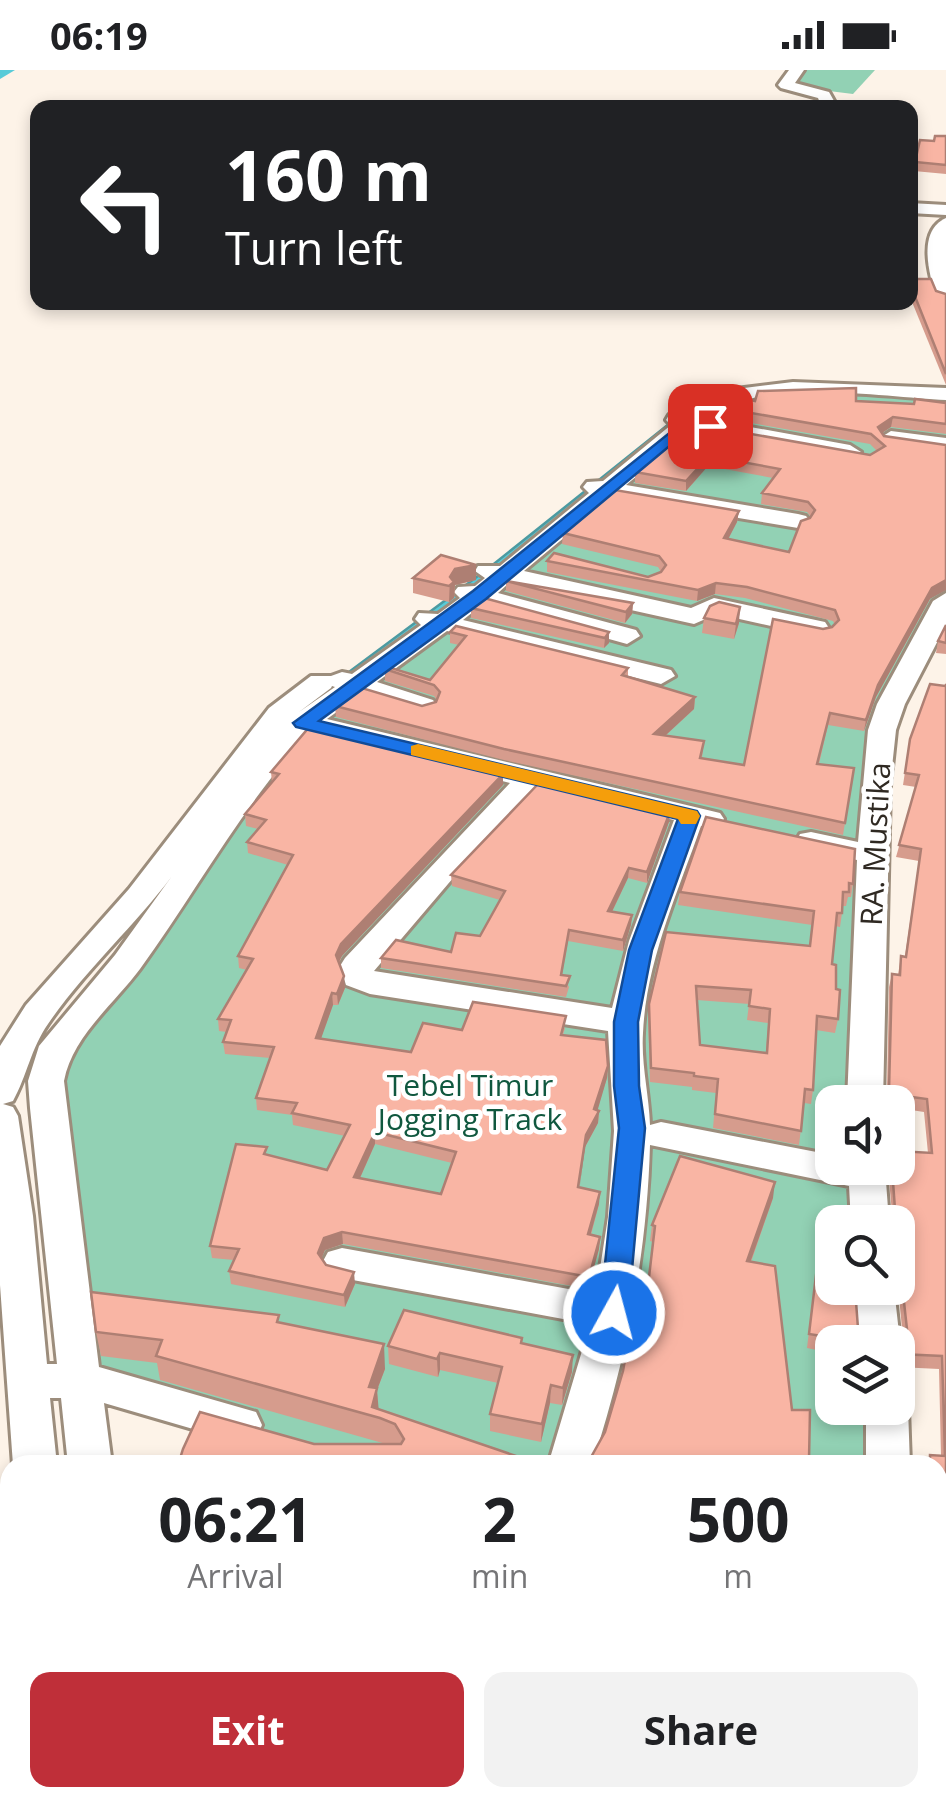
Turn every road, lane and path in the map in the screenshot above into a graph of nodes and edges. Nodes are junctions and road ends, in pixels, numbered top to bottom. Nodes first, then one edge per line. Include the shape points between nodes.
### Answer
1 (797, 70) edge
2 (826, 100) edge
3 (918, 211) edge
4 (946, 221) edge
5 (946, 298) edge
6 (946, 385) edge
7 (798, 387) junction
8 (946, 394) edge
9 (679, 421) junction
10 (891, 438) edge
11 (946, 445) edge
12 (870, 455) edge
13 (597, 488) junction
14 (798, 521) edge
15 (524, 546) junction
16 (568, 557) edge
17 (479, 582) junction
18 (946, 600) edge
19 (421, 625) junction
20 (821, 630) edge
21 (627, 636) dead end
22 (661, 676) dead end
23 (344, 681) junction
24 (423, 706) edge
25 (292, 719) junction
26 (531, 778) junction
27 (690, 816) junction
28 (740, 826) edge
29 (778, 834) edge
30 (875, 855) junction
31 (111, 958) junction
32 (626, 1022) junction
33 (31, 1054) junction
34 (866, 1085) edge
35 (0, 1092) edge
36 (0, 1116) edge
37 (661, 1135) dead end
38 (815, 1163) edge
39 (342, 1263) dead end
40 (614, 1313) junction
41 (57, 1380) junction
42 (887, 1425) edge
43 (287, 1438) edge
44 (37, 1455) edge
45 (86, 1455) edge
46 (574, 1455) edge
47 (888, 1455) edge

1 - 2 street via 786,85
3 - 4 street
4 - 5 street via 934,258
6 - 7 street
7 - 8 street via 858,404
7 - 9 street via 747,380 720,385 705,390
9 - 12 street
9 - 13 street
10 - 11 street
13 - 14 street
13 - 15 street
15 - 16 street
15 - 17 street
17 - 19 street
17 - 20 street via 694,616 714,606
17 - 21 street
18 - 30 street, RA. Mustika via 882,730
19 - 22 street
19 - 23 street
23 - 24 street
23 - 25 street
25 - 26 street
25 - 31 street
26 - 27 street
26 - 32 street via 357,966 358,977
27 - 28 street
27 - 32 street via 640,950
29 - 30 street
30 - 34 street, RA. Mustika
31 - 33 street
31 - 33 street via 42,1007
32 - 40 street via 632,1128
33 - 35 street
33 - 41 street via 46,1081
36 - 41 street via 14,1216
37 - 38 street
39 - 40 street
40 - 46 street
41 - 43 street
41 - 44 street
41 - 45 street
42 - 47 street

